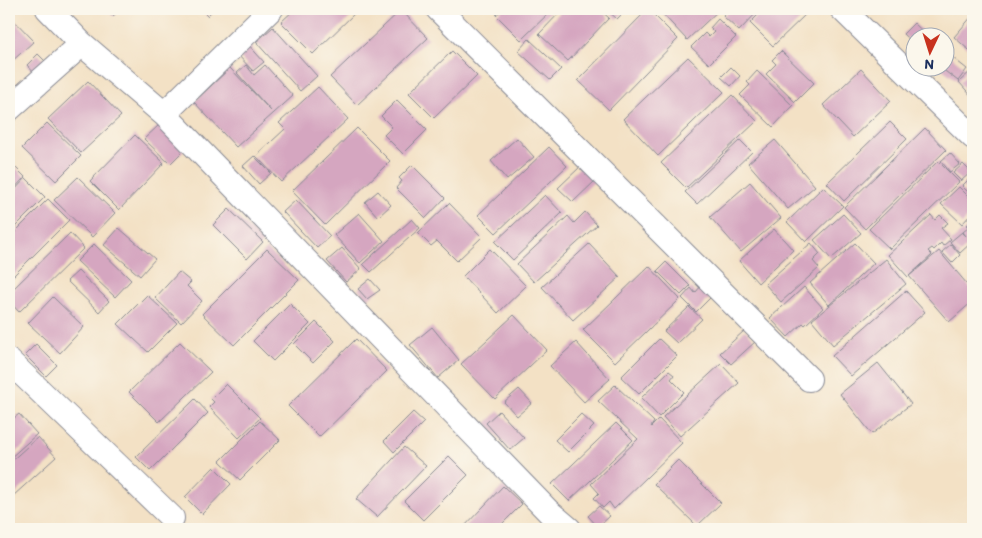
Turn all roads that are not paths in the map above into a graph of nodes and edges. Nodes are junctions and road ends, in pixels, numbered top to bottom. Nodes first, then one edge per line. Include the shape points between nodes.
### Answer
1 (48, 9) edge
2 (271, 9) edge
3 (438, 9) edge
4 (842, 9) edge
5 (82, 44) junction
6 (9, 109) edge
7 (164, 114) junction
8 (973, 137) edge
9 (9, 361) edge
10 (809, 379) dead end
11 (172, 518) dead end
12 (569, 529) edge

1 - 5 street
2 - 7 street
3 - 10 street
4 - 8 street
5 - 6 street
5 - 7 street
7 - 12 street
9 - 11 street

